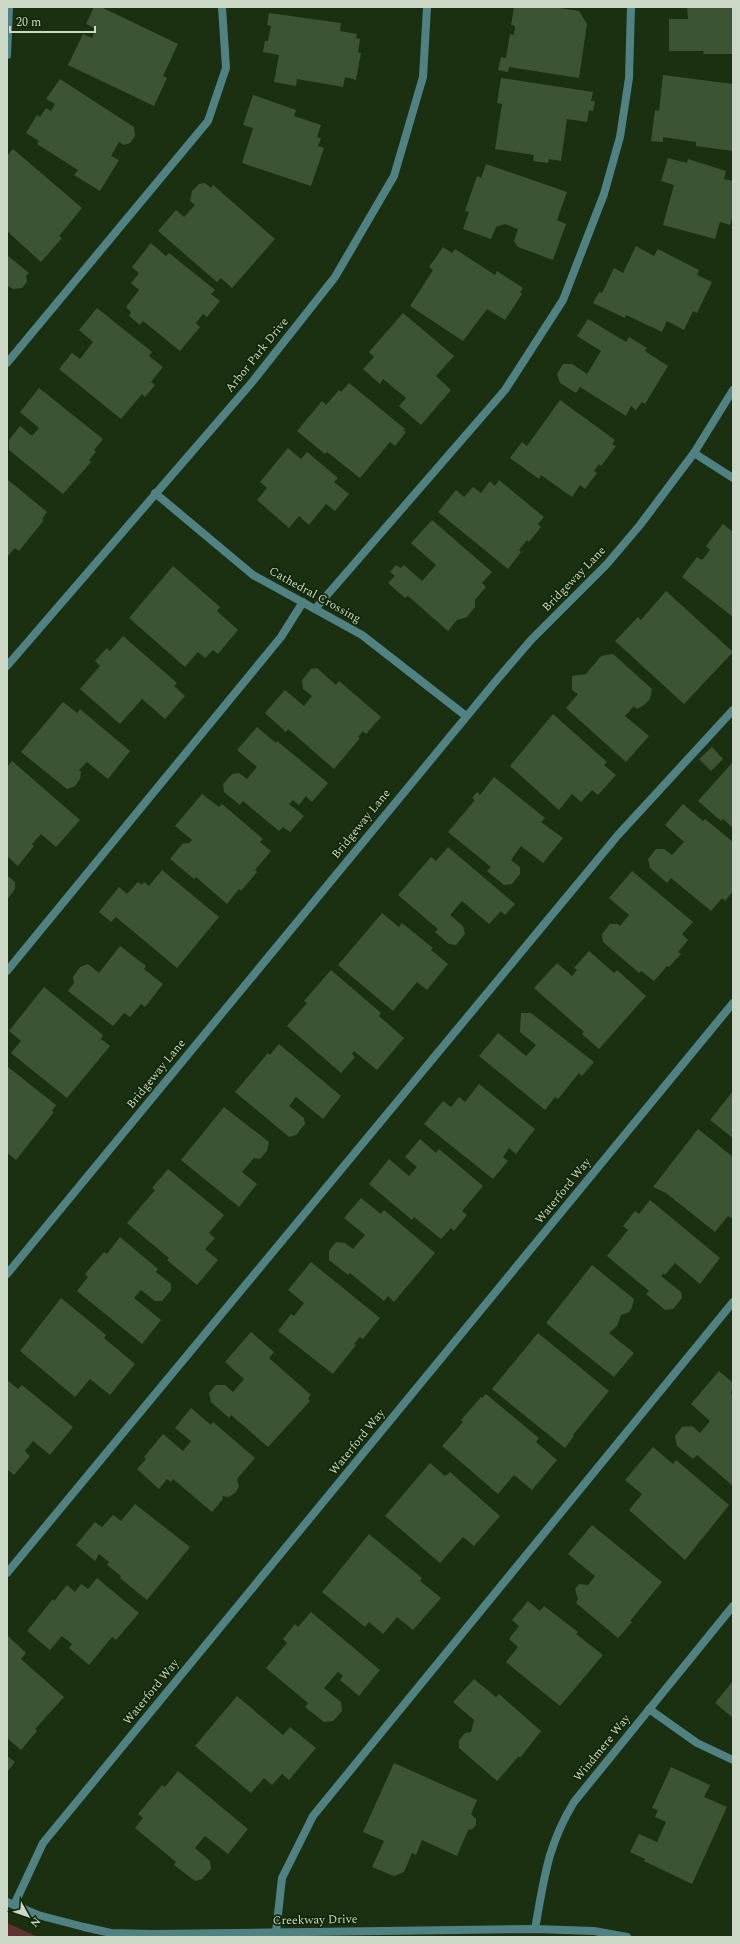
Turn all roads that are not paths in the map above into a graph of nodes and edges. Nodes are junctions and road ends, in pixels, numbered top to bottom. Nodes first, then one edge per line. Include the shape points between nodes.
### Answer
1 (9, 7) edge
2 (222, 7) edge
3 (427, 7) edge
4 (631, 7) edge
5 (7, 55) edge
6 (7, 363) edge
7 (733, 390) edge
8 (694, 453) junction
9 (733, 478) edge
10 (155, 493) junction
11 (303, 602) junction
12 (315, 609) junction
13 (7, 666) edge
14 (733, 710) edge
15 (466, 716) junction
16 (7, 971) edge
17 (733, 1003) edge
18 (7, 1274) edge
19 (733, 1302) edge
20 (7, 1574) edge
21 (733, 1606) edge
22 (649, 1709) junction
23 (733, 1760) edge
24 (11, 1904) edge
25 (535, 1929) junction
26 (276, 1932) junction
27 (626, 1937) edge

1 - 5 street
2 - 6 street via 226,68 208,121
3 - 10 street, Arbor Park Drive via 423,77 394,176 336,278 253,381
4 - 12 street via 629,78 620,137 604,194 562,300 505,390
7 - 8 street, Bridgeway Lane
8 - 9 street
8 - 15 street, Bridgeway Lane via 607,564 531,640
10 - 11 street, Cathedral Crossing via 253,575
10 - 13 street, Arbor Park Drive
11 - 12 street, Cathedral Crossing
11 - 16 street via 282,637
12 - 15 street, Cathedral Crossing via 362,635
14 - 20 street via 618,834
15 - 18 street, Bridgeway Lane
17 - 24 street, Waterford Way via 43,1843
19 - 26 street via 313,1816 282,1878
21 - 22 street, Windmere Way
22 - 23 street via 697,1743
22 - 25 street, Windmere Way via 594,1776 564,1818 550,1852
24 - 26 street, Creekway Drive via 62,1922 111,1932
25 - 26 street, Creekway Drive
25 - 27 street, Creekway Drive via 594,1931

